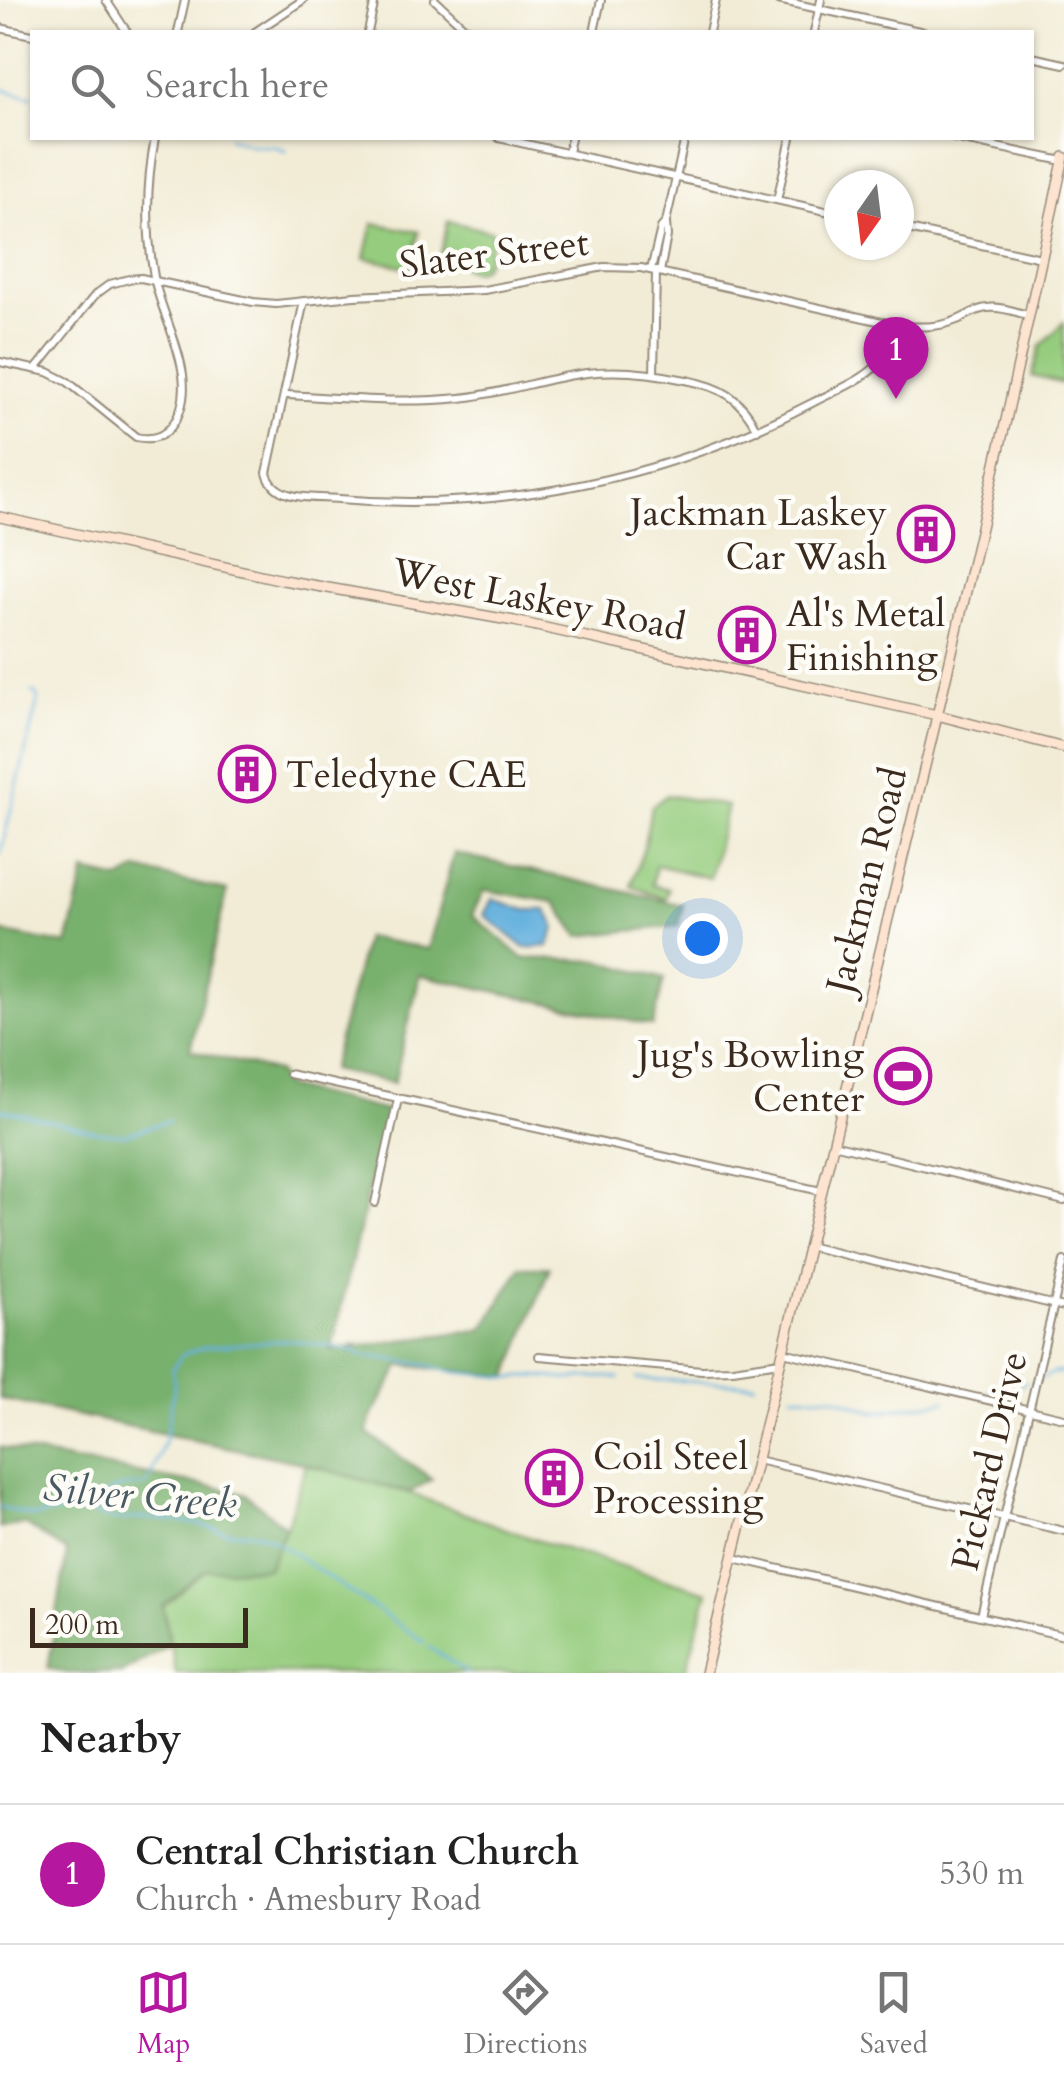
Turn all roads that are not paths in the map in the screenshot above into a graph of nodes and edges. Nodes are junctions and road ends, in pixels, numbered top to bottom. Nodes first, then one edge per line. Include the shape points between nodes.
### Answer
1 (106, 0) edge
2 (185, 0) edge
3 (304, 0) edge
4 (375, 0) edge
5 (434, 0) edge
6 (601, 0) edge
7 (716, 0) edge
8 (778, 0) edge
9 (822, 0) edge
10 (820, 9) junction
11 (0, 28) edge
12 (126, 30) edge
13 (178, 30) edge
14 (258, 30) edge
15 (368, 30) edge
16 (471, 30) edge
17 (594, 30) edge
18 (708, 30) edge
19 (815, 30) edge
20 (915, 30) edge
21 (30, 35) edge
22 (1034, 56) edge
23 (1064, 64) edge
24 (155, 140) edge
25 (509, 140) edge
26 (571, 140) edge
27 (685, 140) edge
28 (791, 140) edge
29 (964, 140) edge
30 (568, 152) junction
31 (1064, 159) edge
32 (676, 177) junction
33 (776, 200) junction
34 (824, 211) edge
35 (914, 230) edge
36 (1040, 258) junction
37 (655, 271) junction
38 (154, 281) junction
39 (304, 302) junction
40 (1028, 316) junction
41 (900, 326) junction
42 (0, 362) edge
43 (36, 369) junction
44 (654, 374) junction
45 (284, 395) junction
46 (757, 430) junction
47 (0, 517) edge
48 (937, 715) junction
49 (1064, 748) edge
50 (289, 1074) dead end
51 (398, 1099) junction
52 (832, 1144) junction
53 (820, 1192) junction
54 (1064, 1201) edge
55 (375, 1204) dead end
56 (807, 1246) junction
57 (1064, 1260) edge
58 (1053, 1305) junction
59 (1064, 1307) edge
60 (540, 1356) dead end
61 (782, 1357) junction
62 (1030, 1410) junction
63 (1064, 1418) edge
64 (757, 1460) junction
65 (1004, 1516) junction
66 (1064, 1531) edge
67 (734, 1558) junction
68 (981, 1616) junction
69 (1064, 1636) edge
70 (705, 1673) edge

1 - 12 street
2 - 13 street
3 - 14 street
4 - 15 street
5 - 16 street
6 - 17 street
7 - 18 street
8 - 10 street
9 - 10 street
10 - 19 street
10 - 20 street
11 - 21 street
22 - 23 street
24 - 38 street via 148,184
25 - 30 street
26 - 30 street
27 - 32 street
28 - 33 street
29 - 31 street
30 - 32 street
31 - 36 main road, Jackman Road
32 - 33 street
32 - 37 street
33 - 34 street
35 - 36 street
36 - 40 main road, Jackman Road
37 - 39 street, Slater Street via 604,267 484,290
37 - 41 street, Slater Street
37 - 44 street
38 - 39 street, Slater Street via 253,302
38 - 43 street, Slater Street via 134,278 104,288
38 - 43 street via 182,370 178,412 164,433 136,437 68,382
39 - 45 street
40 - 41 street, Slater Street via 982,308 942,325
40 - 48 main road, Jackman Road
41 - 46 street via 879,365
42 - 43 street
44 - 45 street via 585,373 502,392 409,402
44 - 46 street via 721,390 749,412
45 - 46 street via 269,482 281,492 362,501 451,500 568,487 652,468
47 - 48 main road, West Laskey Road
48 - 49 main road, West Laskey Road
48 - 52 main road, Jackman Road
50 - 51 street
51 - 53 street
51 - 55 street
52 - 53 main road, Jackman Road
52 - 54 street
53 - 56 main road, Jackman Road
56 - 58 street
56 - 61 main road, Jackman Road
57 - 58 street, Pickard Drive
58 - 59 street
58 - 62 street, Pickard Drive
60 - 61 street via 702,1370
61 - 62 street
61 - 64 main road, Jackman Road
62 - 63 street
62 - 65 street, Pickard Drive
64 - 65 street
64 - 67 main road, Jackman Road
65 - 66 street
65 - 68 street, Pickard Drive
67 - 68 street
67 - 70 main road, Jackman Road
68 - 69 street

